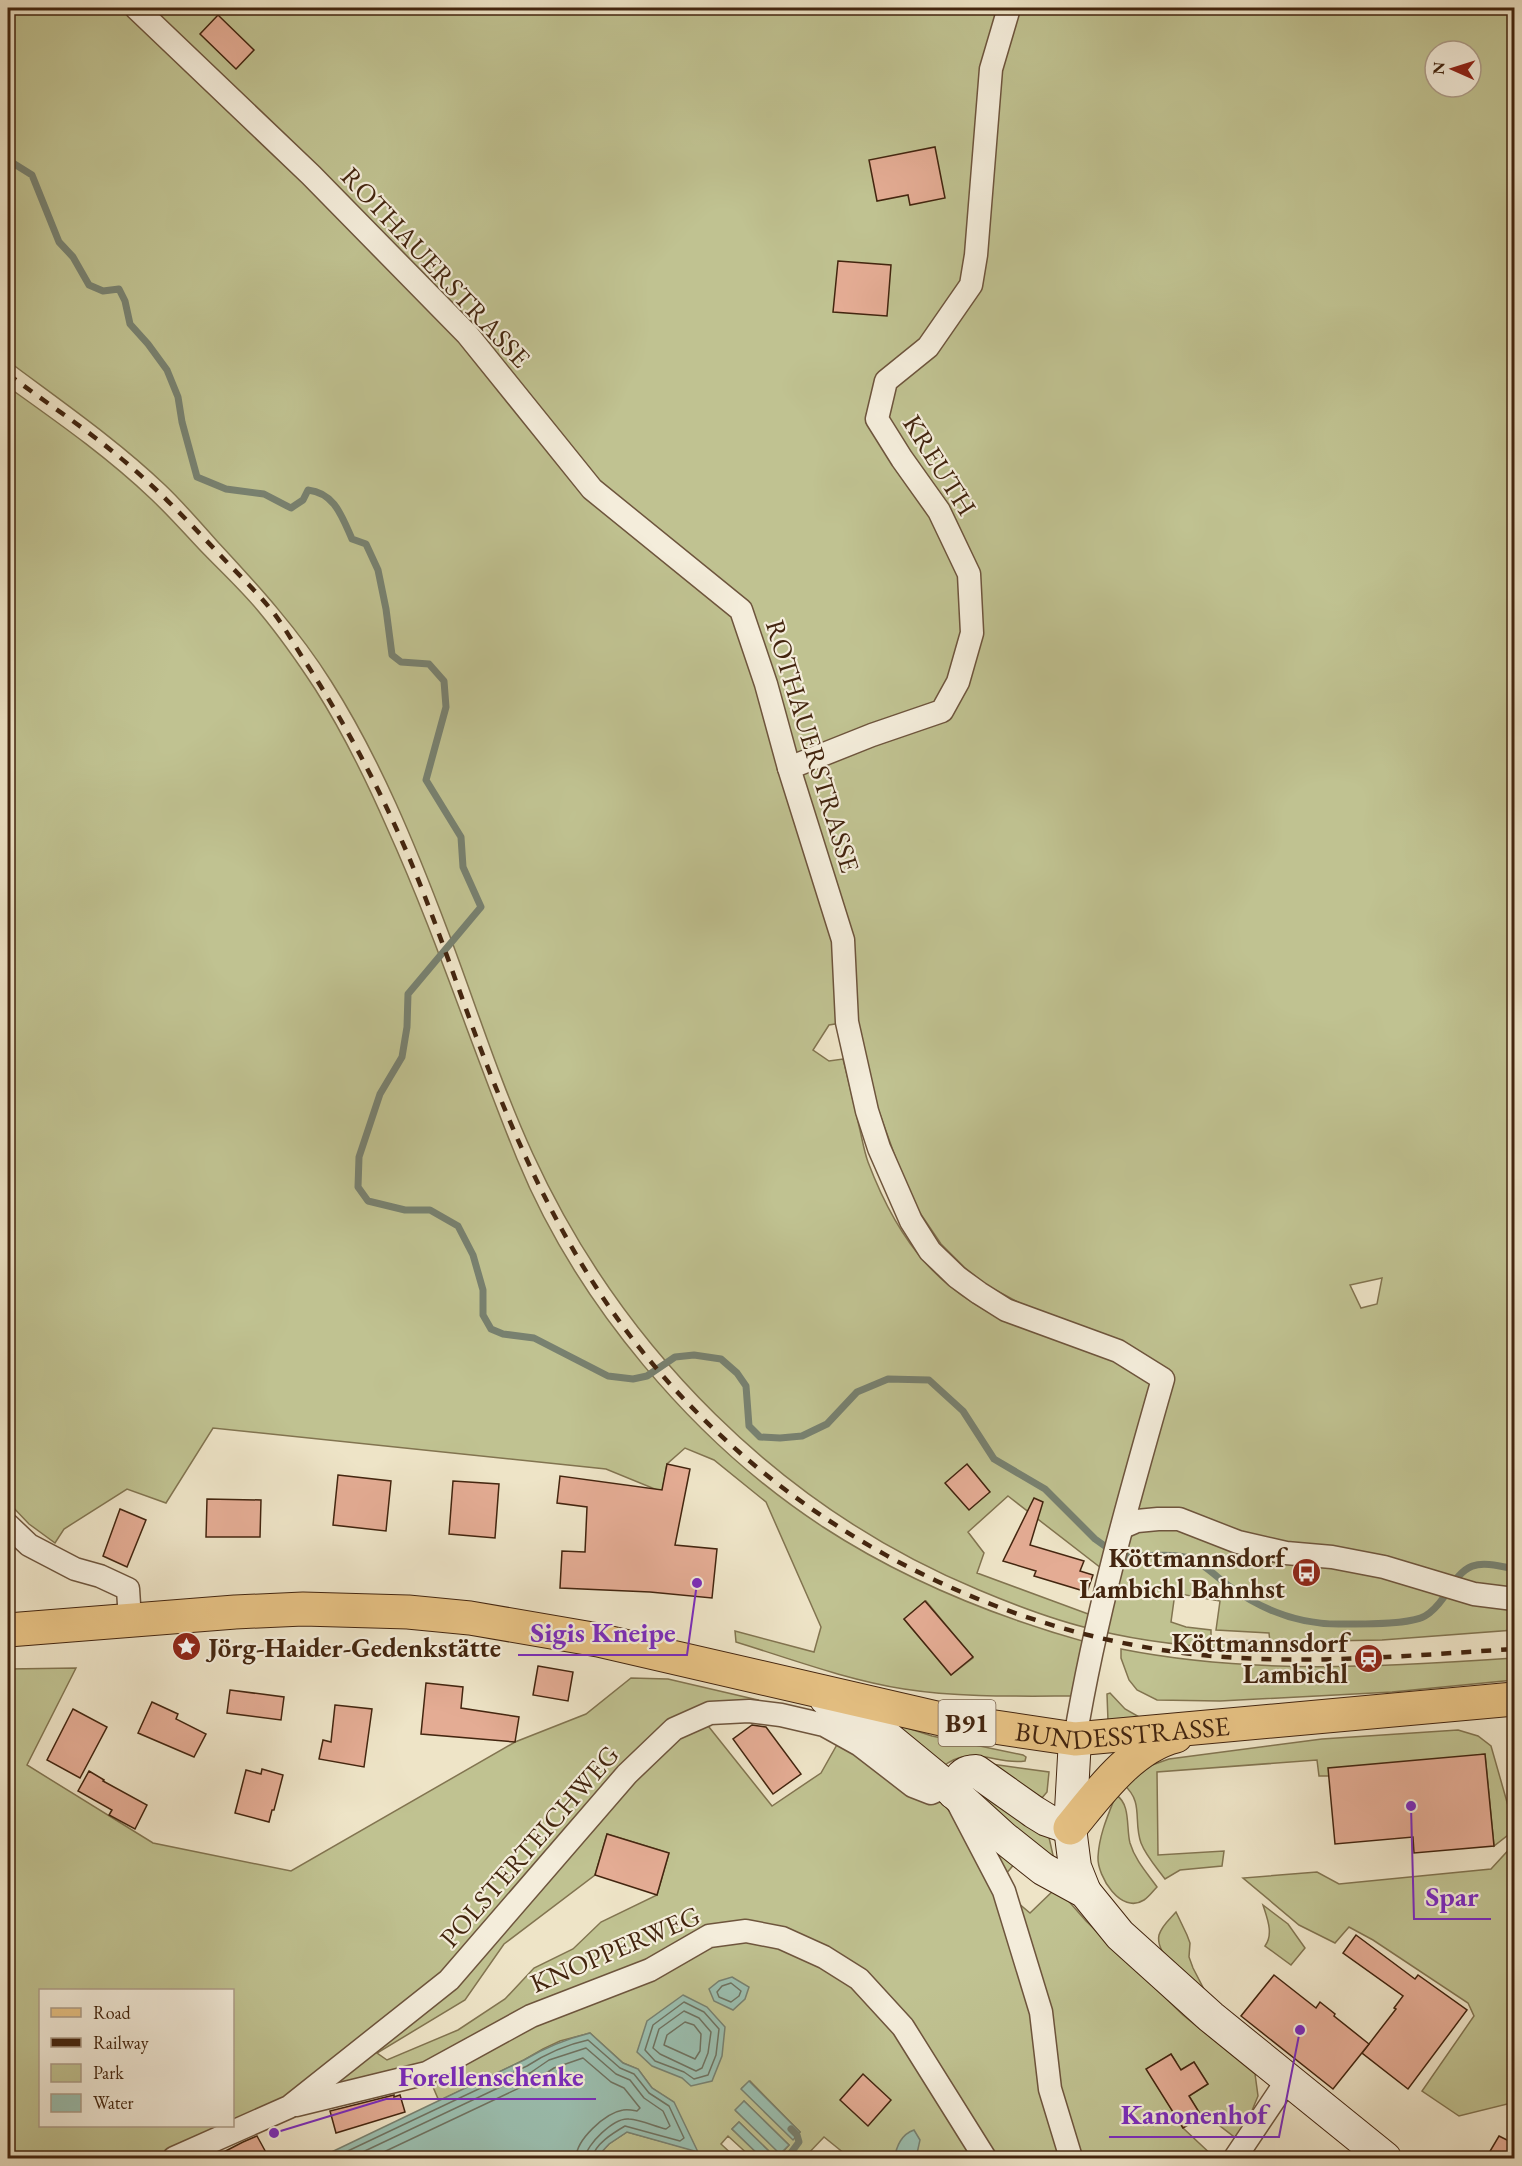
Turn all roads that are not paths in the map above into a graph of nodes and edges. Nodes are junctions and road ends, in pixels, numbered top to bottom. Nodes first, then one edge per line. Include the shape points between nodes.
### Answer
1 (136, 8) edge
2 (1009, 8) edge
3 (789, 768) junction
4 (8, 1526) edge
5 (1123, 1527) junction
6 (1515, 1599) edge
7 (129, 1604) junction
8 (8, 1630) edge
9 (800, 1688) junction
10 (1515, 1699) edge
11 (1218, 1725) junction
12 (1075, 1739) junction
13 (950, 1789) junction
14 (1070, 1828) junction
15 (1085, 1892) junction
16 (1288, 2079) junction
17 (289, 2107) junction
18 (174, 2158) edge
19 (985, 2158) edge
20 (1071, 2158) edge
21 (1235, 2158) edge
22 (1385, 2158) edge

1 - 3 street, ROTHAUERSTRASSE via 310,175 467,334 592,489 741,610
2 - 3 street, KREUTH via 991,69 971,285 928,347 886,381 877,419 939,511 969,574 972,633 958,682 942,711
3 - 5 street, ROTHAUERSTRASSE via 843,940 847,1022 867,1111 882,1158 911,1221 930,1251 979,1293 1006,1310 1118,1351 1163,1380
4 - 7 street via 29,1545 75,1569 100,1576
5 - 6 street via 1137,1521 1179,1519 1238,1542 1384,1567 1465,1592
5 - 12 street via 1099,1618
7 - 8 main road, BUNDESSTRASSE / B91 via 58,1626
7 - 9 main road, BUNDESSTRASSE / B91 via 408,1612 470,1618 598,1640
9 - 12 main road, BUNDESSTRASSE / B91 via 941,1719
9 - 13 main road via 866,1719
10 - 11 main road, BUNDESSTRASSE / B91
11 - 12 main road, BUNDESSTRASSE / B91
11 - 14 main road via 1167,1738 1139,1755
12 - 14 main road
13 - 14 main road via 959,1778 976,1771 1047,1820
13 - 15 main road via 1043,1869
13 - 17 street, POLSTERTEICHWEG via 931,1793 913,1786 843,1734 824,1725 780,1715 749,1711 710,1713 674,1729 627,1774 449,1980
13 - 20 street via 1004,1892 1041,2012 1050,2089
14 - 15 main road via 1075,1867
15 - 16 main road via 1120,1935 1211,2017
16 - 21 street
16 - 22 main road
17 - 18 street, POLSTERTEICHWEG
17 - 19 street, KNOPPERWEG via 427,2073 531,2016 650,1970 709,1936 746,1931 782,1938 859,1978 903,2027

